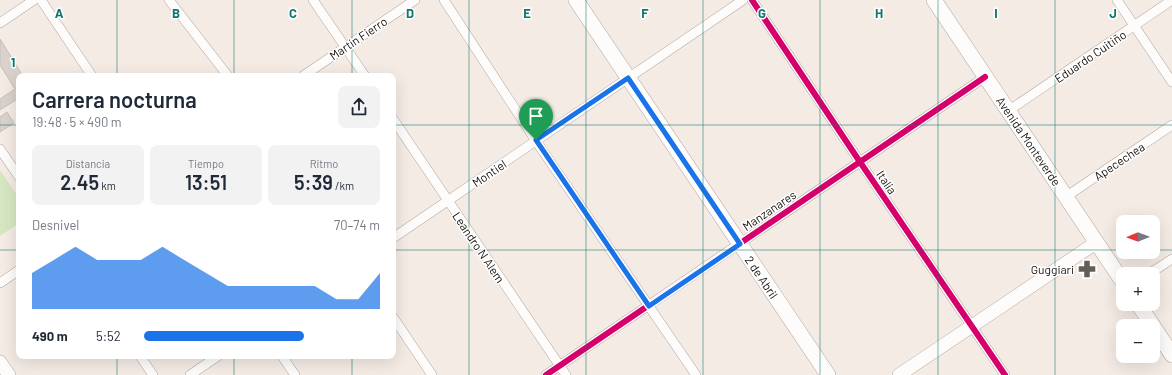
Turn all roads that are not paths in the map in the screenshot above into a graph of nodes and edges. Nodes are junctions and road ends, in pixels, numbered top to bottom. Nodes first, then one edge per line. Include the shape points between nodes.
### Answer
1 (34, 0) edge
2 (41, 0) edge
3 (169, 0) edge
4 (313, 0) edge
5 (415, 0) edge
6 (444, 0) edge
7 (576, 0) edge
8 (743, 0) edge
9 (752, 0) edge
10 (934, 0) edge
11 (1117, 0) edge
12 (1172, 0) edge
13 (0, 23) edge
14 (1134, 26) junction
15 (345, 46) junction
16 (90, 73) edge
17 (226, 73) edge
18 (307, 73) edge
19 (362, 73) edge
20 (985, 77) junction
21 (628, 78) junction
22 (1172, 82) edge
23 (1008, 111) junction
24 (396, 123) edge
25 (1172, 125) edge
26 (536, 140) junction
27 (0, 149) edge
28 (860, 162) junction
29 (16, 173) edge
30 (1067, 196) junction
31 (448, 201) junction
32 (396, 236) edge
33 (1097, 242) junction
34 (740, 244) junction
35 (1172, 259) edge
36 (1160, 267) edge
37 (1116, 271) edge
38 (16, 272) edge
39 (0, 283) edge
40 (649, 306) junction
41 (396, 321) edge
42 (972, 326) junction
43 (1160, 337) edge
44 (1172, 355) edge
45 (142, 359) edge
46 (214, 359) edge
47 (284, 359) edge
48 (0, 362) edge
49 (560, 366) junction
50 (9, 375) edge
51 (153, 375) edge
52 (190, 375) edge
53 (295, 375) edge
54 (432, 375) edge
55 (546, 375) edge
56 (566, 375) edge
57 (696, 375) edge
58 (828, 375) edge
59 (899, 375) edge
60 (1005, 375) edge

1 - 13 street
2 - 16 street
3 - 17 street
4 - 15 street
5 - 15 street, Martín Fierro
6 - 26 street
7 - 21 main road, 2 de Abril
8 - 21 street, Montiel
9 - 28 street, Italia
10 - 20 main road, Avenida Monteverde
11 - 14 street
12 - 14 street, Eduardo Cuitiño
14 - 22 street
14 - 23 street, Eduardo Cuitiño
15 - 18 street, Martín Fierro
15 - 19 street
20 - 23 main road, Avenida Monteverde
20 - 28 street, Manzanares
21 - 26 street, Montiel
21 - 34 main road, 2 de Abril
23 - 30 main road, Avenida Monteverde
24 - 31 street, Leandro N Alem
25 - 30 street, Apecechea
26 - 31 street, Montiel
26 - 40 street
27 - 29 street
28 - 34 street, Manzanares
28 - 42 street, Italia
30 - 33 main road, Avenida Monteverde
31 - 32 street, Montiel
31 - 49 street, Leandro N Alem
33 - 37 main road, Avenida Monteverde
33 - 42 street
34 - 40 street, Manzanares
34 - 58 main road, 2 de Abril
35 - 36 street
38 - 39 street
40 - 49 street, Manzanares
40 - 57 street
41 - 54 street
42 - 59 street
42 - 60 street, Italia
43 - 44 main road
45 - 51 street
46 - 52 street
47 - 53 street
48 - 50 street
49 - 55 street, Manzanares
49 - 56 street, Leandro N Alem

